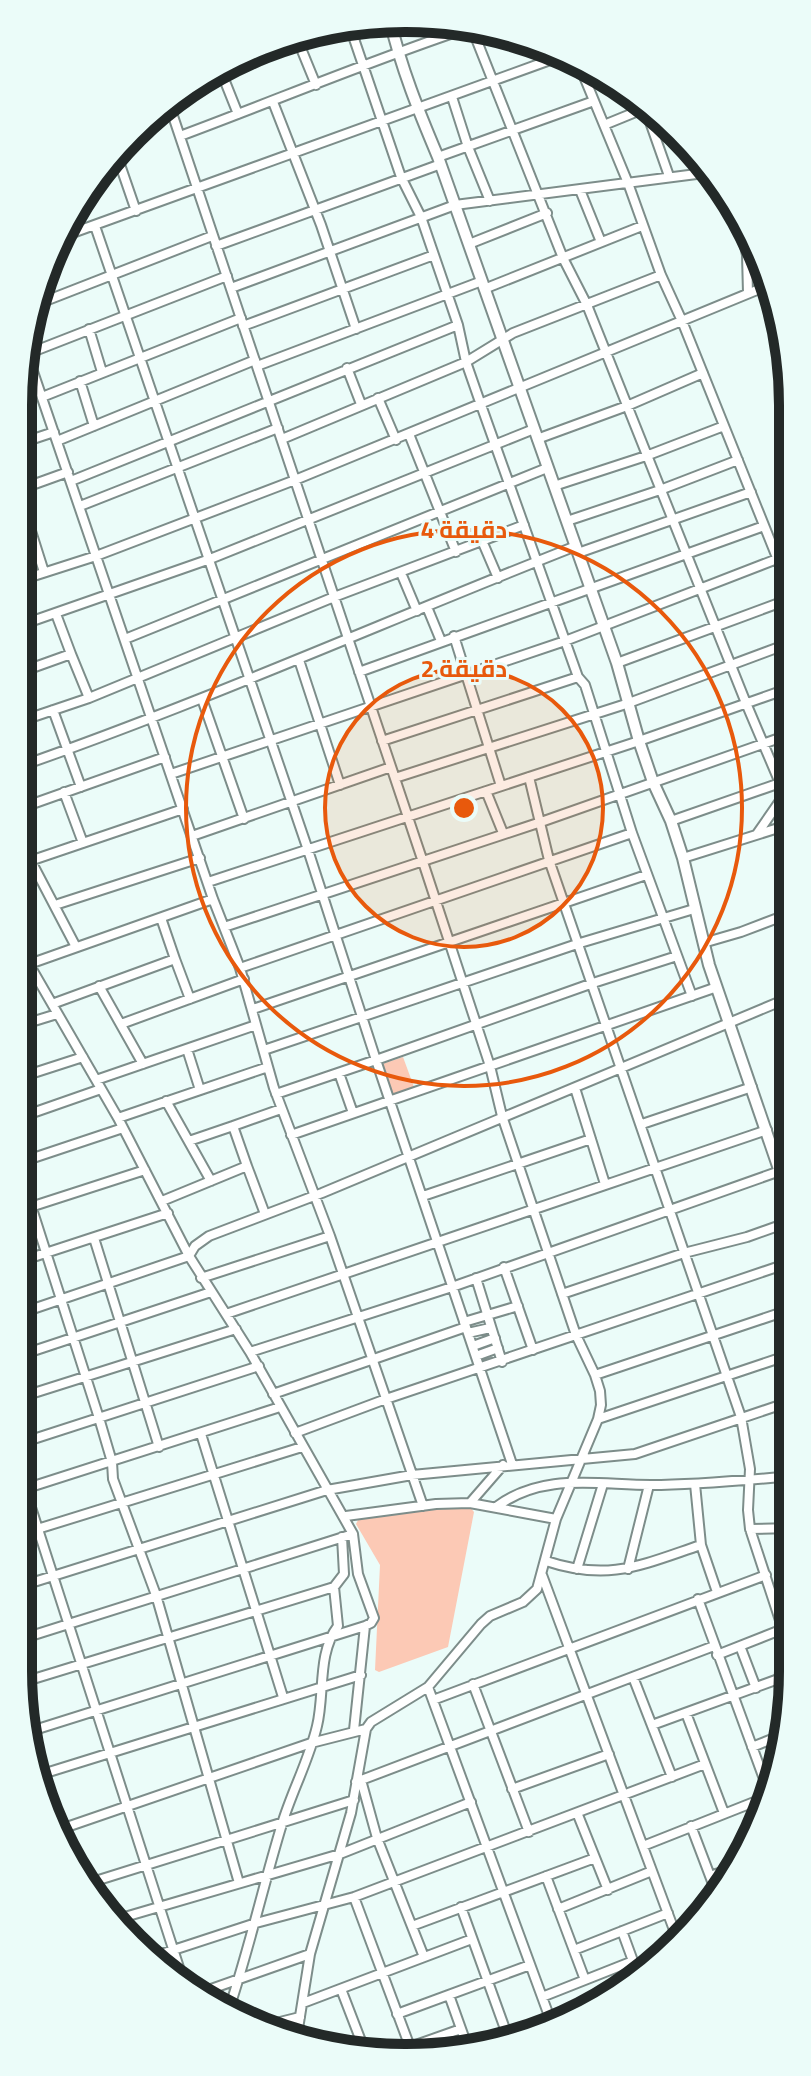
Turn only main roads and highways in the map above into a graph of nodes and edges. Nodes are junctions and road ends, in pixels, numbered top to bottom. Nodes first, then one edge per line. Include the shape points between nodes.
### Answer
1 (393, 33) edge
2 (779, 1168) edge

1 - 2 main road via 671,821 703,943

